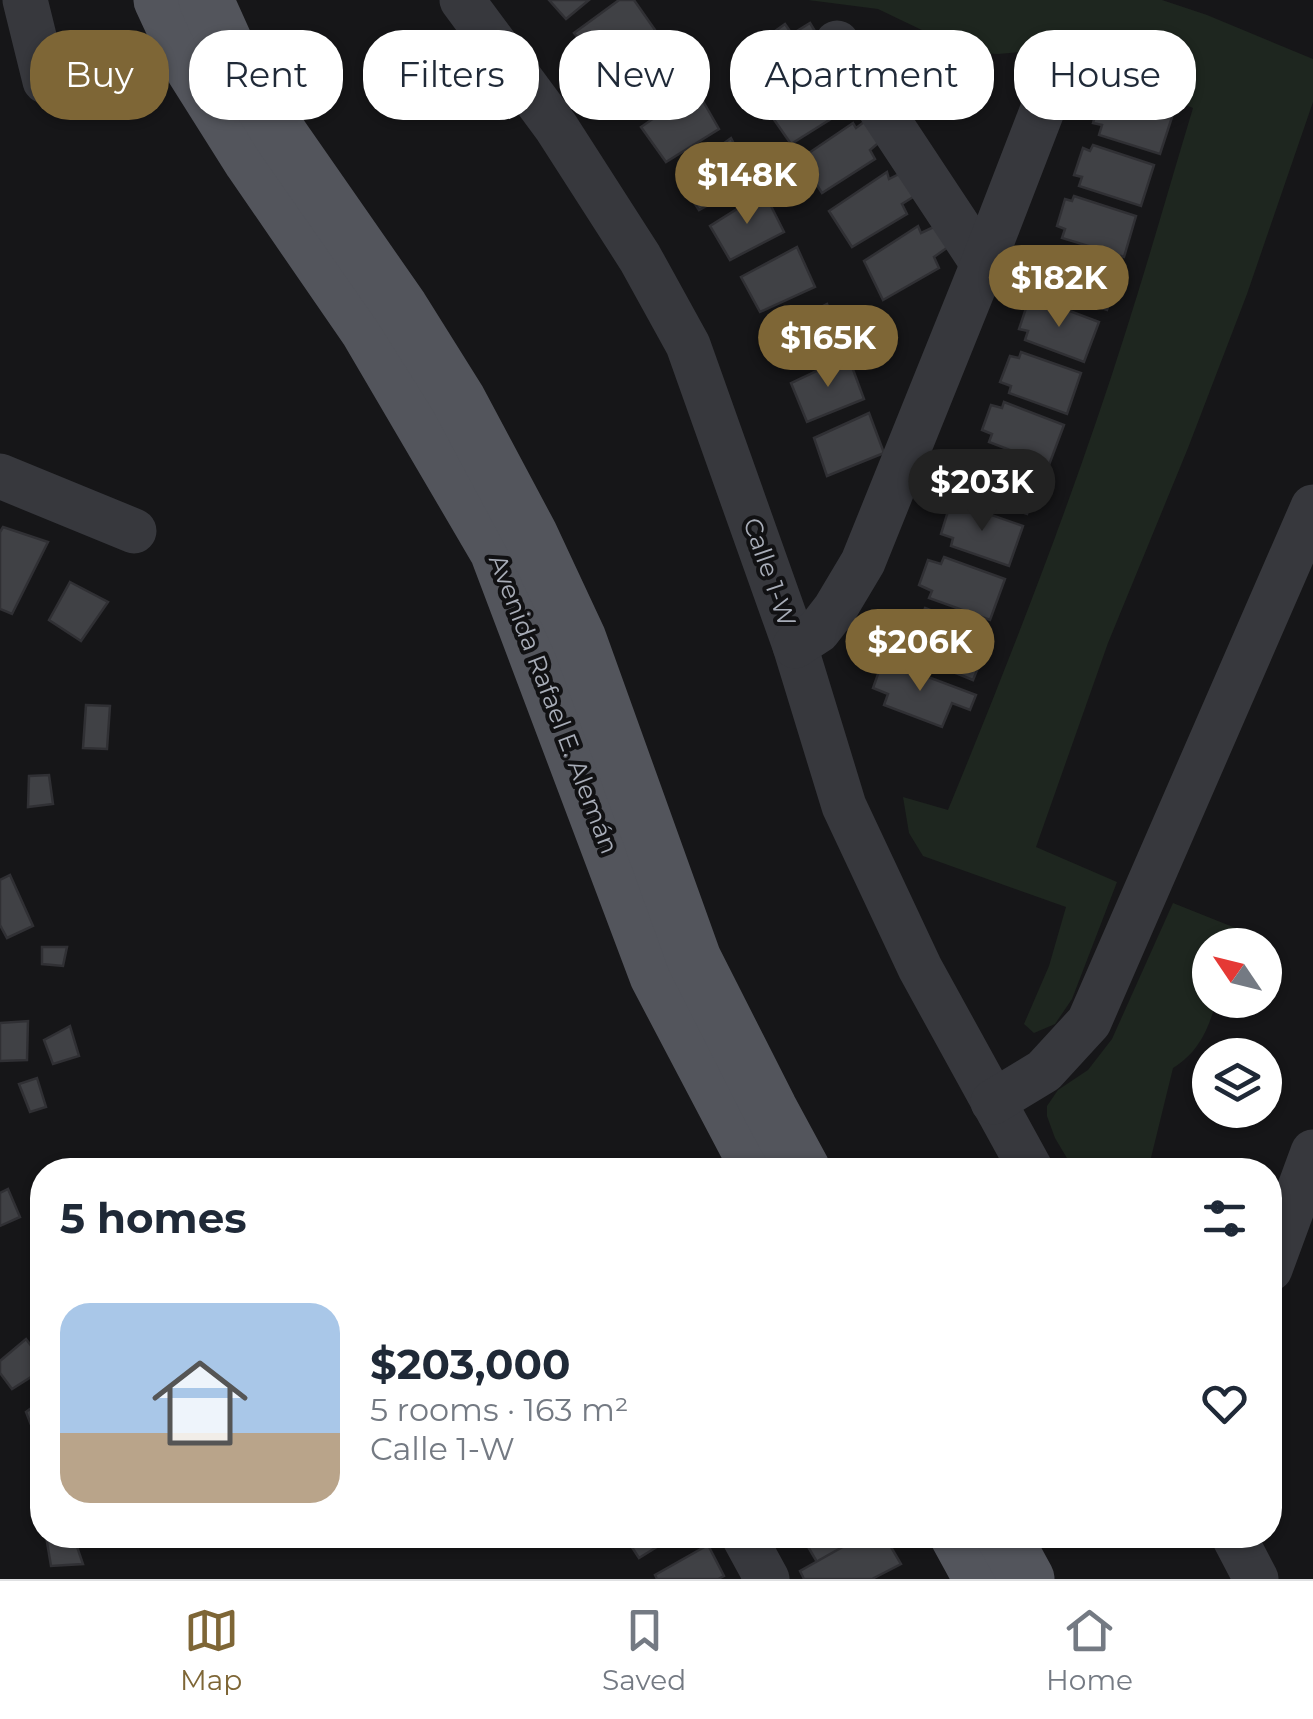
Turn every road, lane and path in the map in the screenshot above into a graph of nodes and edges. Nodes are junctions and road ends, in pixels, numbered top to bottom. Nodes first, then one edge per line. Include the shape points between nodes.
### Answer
1 (26, 0) edge
2 (161, 0) edge
3 (206, 0) edge
4 (462, 0) edge
5 (33, 30) edge
6 (888, 120) edge
7 (1039, 120) edge
8 (984, 264) junction
9 (0, 476) edge
10 (1313, 506) edge
11 (134, 531) dead end
12 (795, 646) junction
13 (994, 1102) junction
14 (1313, 1152) edge
15 (754, 1158) edge
16 (797, 1158) edge
17 (1024, 1158) edge
18 (1282, 1236) edge
19 (750, 1548) edge
20 (964, 1548) edge
21 (1010, 1548) edge
22 (1239, 1548) edge
23 (767, 1579) edge
24 (981, 1579) edge
25 (1027, 1579) edge
26 (1256, 1579) edge

1 - 5 street
2 - 15 main road, Avenida Rafael E. Alemán via 193,69 368,332 497,551 657,976
3 - 16 main road, Avenida Rafael E. Alemán via 282,137 458,399 530,534 579,639 694,958
4 - 12 street, Calle 1-W via 556,128 688,344
6 - 8 street
7 - 8 street
8 - 12 street via 863,562 818,631
9 - 11 street
10 - 13 street via 1089,1022 1044,1071
12 - 13 street, Calle 1-W via 844,806 920,968
13 - 17 street, Calle 1-W
14 - 18 street
19 - 23 street
20 - 24 main road
21 - 25 main road
22 - 26 street

